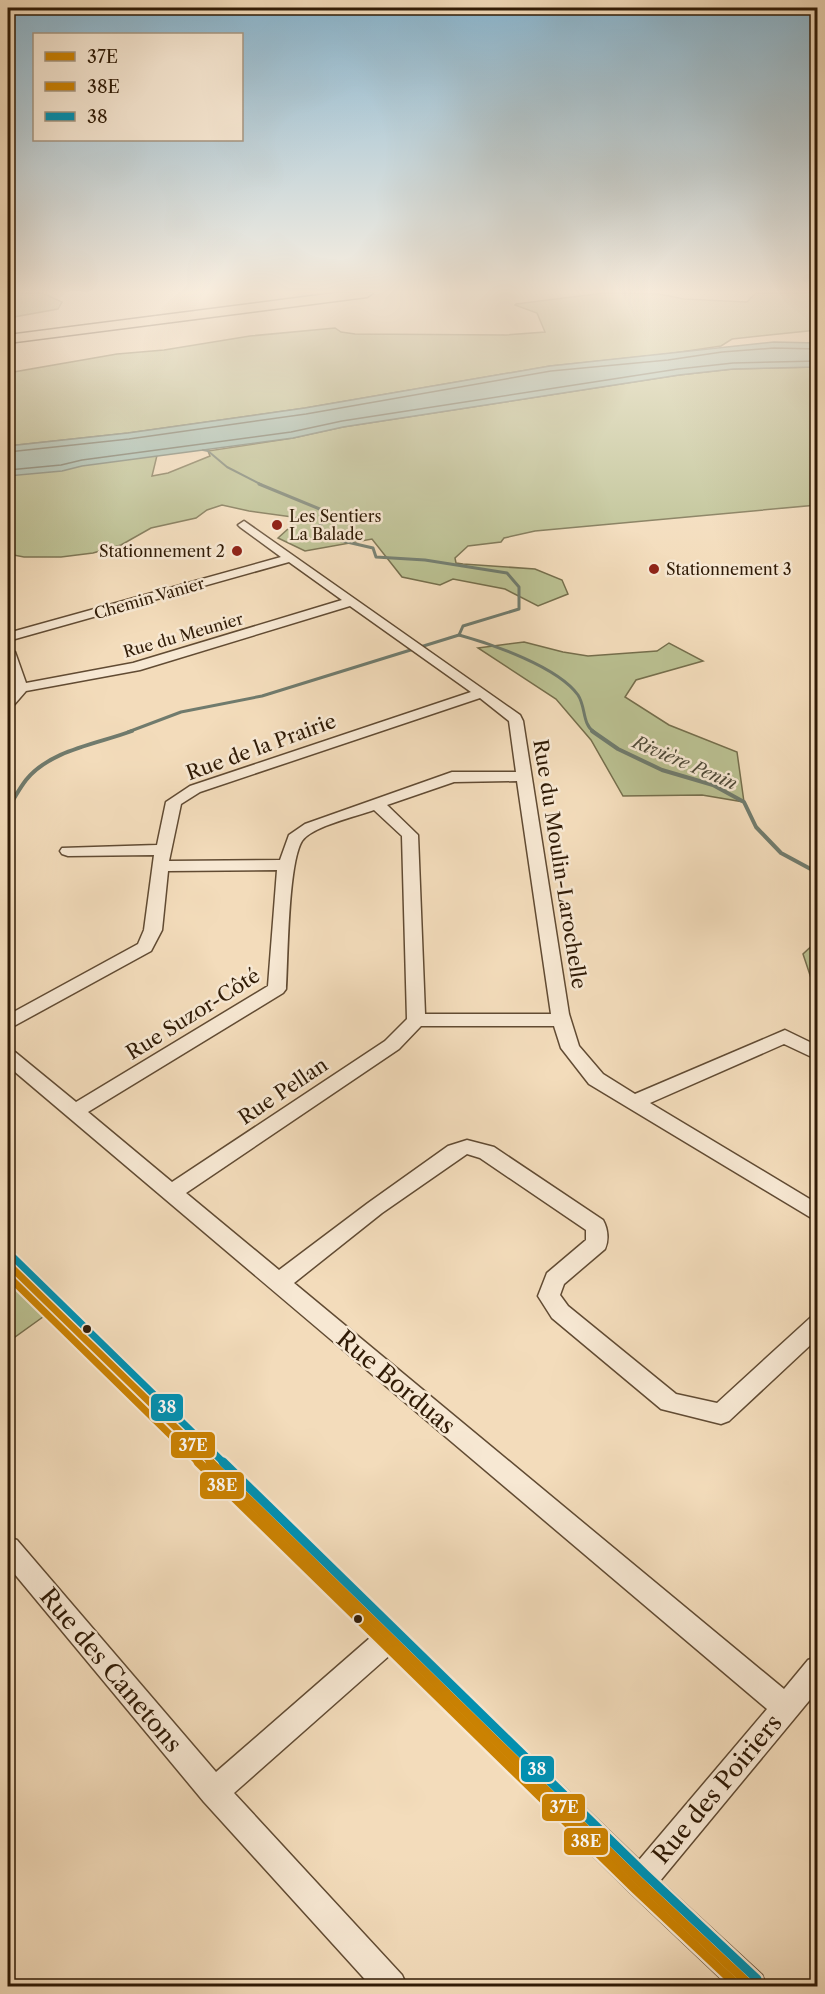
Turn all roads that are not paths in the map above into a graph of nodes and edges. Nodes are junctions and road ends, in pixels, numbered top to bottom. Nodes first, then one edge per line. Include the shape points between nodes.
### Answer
1 (244, 525) dead end
2 (291, 558) junction
3 (352, 601) junction
4 (8, 637) edge
5 (8, 652) edge
6 (21, 688) junction
7 (482, 693) junction
8 (8, 703) edge
9 (524, 776) junction
10 (376, 804) junction
11 (68, 851) dead end
12 (162, 858) junction
13 (286, 865) junction
14 (416, 1020) junction
15 (562, 1020) junction
16 (8, 1022) edge
17 (818, 1054) edge
18 (8, 1056) edge
19 (636, 1101) junction
20 (74, 1112) junction
21 (171, 1193) junction
22 (818, 1214) edge
23 (8, 1264) edge
24 (278, 1283) junction
25 (818, 1324) edge
26 (8, 1548) edge
27 (390, 1638) junction
28 (818, 1669) edge
29 (786, 1707) junction
30 (214, 1792) junction
31 (640, 1882) junction
32 (391, 1986) edge
33 (751, 1986) edge

1 - 2 street, Rue du Moulin-Larochelle
2 - 3 street, Rue du Moulin-Larochelle
2 - 4 street, Chemin Vanier
3 - 6 street, Rue du Meunier via 135,667
3 - 7 street, Rue du Moulin-Larochelle
5 - 6 street
6 - 8 street
7 - 9 street, Rue du Moulin-Larochelle via 513,715
7 - 12 street, Rue de la Prairie via 195,789 174,802
9 - 10 street, Rue Suzor-Côté via 452,777
9 - 15 street, Rue du Moulin-Larochelle
10 - 13 street, Rue Suzor-Côté via 303,832 295,838
10 - 14 street via 410,835
11 - 12 street
12 - 13 street
12 - 16 street, Rue de la Prairie via 153,930 145,947
13 - 20 street, Rue Suzor-Côté via 277,989
14 - 15 street
14 - 21 street, Rue Pellan via 392,1045
15 - 19 street, Rue du Moulin-Larochelle via 570,1048 596,1079
17 - 19 street via 785,1036
18 - 20 street, Rue Borduas
19 - 22 street, Rue du Moulin-Larochelle
20 - 21 street, Rue Borduas
21 - 24 street, Rue Borduas
23 - 27 street
24 - 25 street via 375,1208 467,1146 487,1152 596,1226 597,1243 555,1280 549,1296 560,1312 669,1402 721,1414
24 - 29 street, Rue Borduas
26 - 30 street, Rue des Canetons
27 - 30 street
27 - 31 street
28 - 29 street, Rue des Poiriers
29 - 31 street, Rue des Poiriers
30 - 32 street, Rue des Canetons
31 - 33 street

